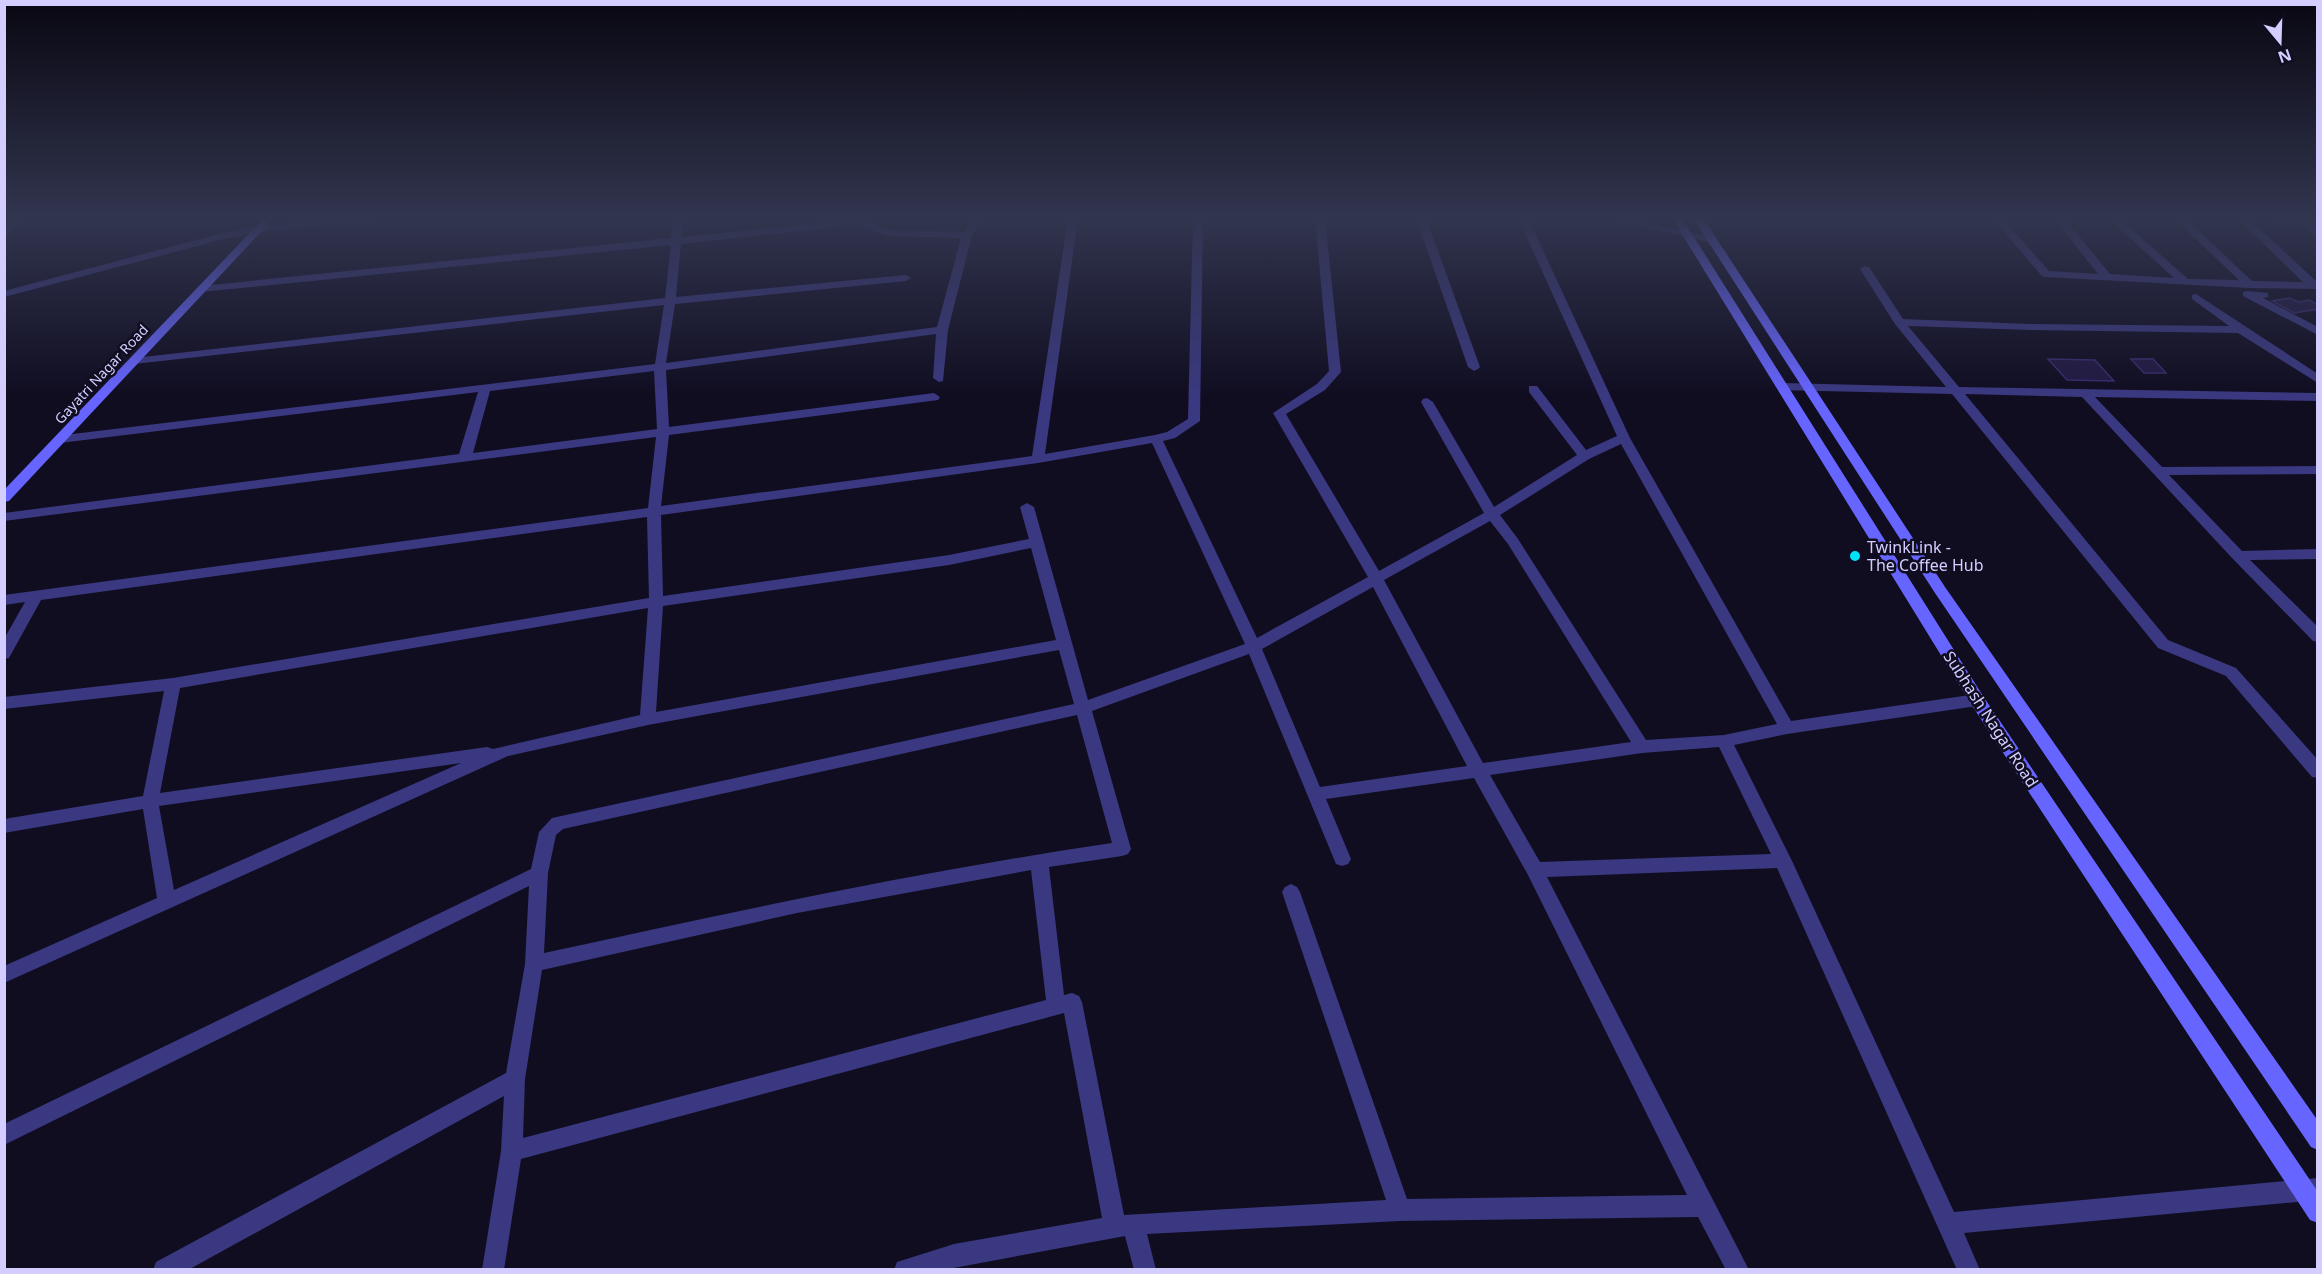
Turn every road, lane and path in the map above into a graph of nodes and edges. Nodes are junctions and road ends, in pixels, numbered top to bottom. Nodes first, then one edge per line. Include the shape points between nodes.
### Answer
1 (67, 277) edge
2 (212, 277) edge
3 (315, 277) edge
4 (672, 277) edge
5 (956, 277) edge
6 (1064, 277) edge
7 (1197, 277) edge
8 (1326, 277) edge
9 (1442, 277) edge
10 (1550, 277) edge
11 (1714, 277) edge
12 (1736, 277) edge
13 (1870, 277) edge
14 (2113, 277) edge
15 (2181, 277) edge
16 (2242, 277) edge
17 (2304, 277) edge
18 (906, 278) dead end
19 (2186, 282) junction
20 (2250, 285) junction
21 (201, 289) junction
22 (2316, 289) edge
23 (4, 294) edge
24 (2196, 297) dead end
25 (670, 301) junction
26 (1899, 322) junction
27 (942, 330) junction
28 (2241, 330) junction
29 (2318, 332) edge
30 (134, 361) junction
31 (660, 367) junction
32 (1474, 367) dead end
33 (939, 378) dead end
34 (2318, 380) edge
35 (1783, 387) junction
36 (1806, 387) junction
37 (485, 388) junction
38 (1533, 388) dead end
39 (1957, 391) junction
40 (2085, 393) junction
41 (2318, 396) edge
42 (934, 397) dead end
43 (1427, 402) dead end
44 (663, 431) junction
45 (1624, 438) junction
46 (60, 439) junction
47 (1156, 439) junction
48 (1584, 456) junction
49 (465, 457) junction
50 (1038, 459) junction
51 (2318, 470) edge
52 (2160, 471) junction
53 (4, 498) edge
54 (1027, 507) dead end
55 (654, 511) junction
56 (1492, 514) junction
57 (4, 517) edge
58 (1036, 542) junction
59 (2318, 554) edge
60 (2238, 556) junction
61 (1376, 578) junction
62 (36, 596) junction
63 (4, 600) edge
64 (656, 602) junction
65 (2318, 637) edge
66 (1065, 644) junction
67 (1254, 647) junction
68 (4, 654) edge
69 (173, 684) junction
70 (1977, 700) junction
71 (4, 703) edge
72 (1082, 708) junction
73 (648, 719) junction
74 (1788, 728) junction
75 (1724, 741) junction
76 (1642, 747) junction
77 (504, 751) junction
78 (1478, 770) junction
79 (2318, 772) edge
80 (1315, 794) junction
81 (150, 801) junction
82 (4, 826) edge
83 (1342, 859) dead end
84 (1039, 861) junction
85 (1783, 861) junction
86 (1535, 870) junction
87 (539, 873) junction
88 (1291, 892) dead end
89 (167, 902) junction
90 (534, 964) junction
91 (4, 975) edge
92 (1056, 1006) junction
93 (515, 1079) junction
94 (4, 1136) edge
95 (2318, 1140) edge
96 (512, 1151) junction
97 (2310, 1189) edge
98 (1704, 1206) junction
99 (1400, 1210) junction
100 (2318, 1212) edge
101 (1949, 1223) junction
102 (1124, 1226) junction
103 (936, 1265) edge
104 (164, 1269) edge
105 (493, 1269) edge
106 (905, 1269) edge
107 (1145, 1269) edge
108 (1738, 1269) edge
109 (1969, 1269) edge

1 - 23 street
2 - 21 street, Gayatri Nagar Road
3 - 21 street
4 - 25 street
5 - 27 street
6 - 50 street
7 - 47 street via 1194,421
8 - 61 street via 1335,372 1321,387 1279,413
9 - 32 street
10 - 45 street
11 - 35 street, Subhash Nagar Road
12 - 36 street
13 - 26 street
14 - 19 street
15 - 19 street
16 - 20 street
17 - 22 street
18 - 25 street
19 - 20 street
20 - 22 street
21 - 30 street, Gayatri Nagar Road
22 - 29 street via 2247,294
24 - 28 street
25 - 30 street
25 - 31 street
26 - 28 street
26 - 39 street
27 - 31 street
27 - 33 street
28 - 34 street
30 - 46 street, Gayatri Nagar Road
31 - 37 street
31 - 44 street
35 - 36 street
35 - 70 street, Subhash Nagar Road
36 - 39 street
36 - 95 street via 1940,590
37 - 46 street
37 - 49 street
38 - 48 street
39 - 40 street
39 - 79 street via 2163,644 2231,672
40 - 41 street
40 - 52 street
42 - 44 street
43 - 56 street
44 - 49 street
44 - 55 street
45 - 48 street
45 - 74 street
46 - 53 street, Gayatri Nagar Road
47 - 50 street
47 - 67 street
48 - 56 street
49 - 57 street
50 - 55 street
51 - 52 street
52 - 60 street
54 - 58 street
55 - 62 street
55 - 64 street
56 - 61 street
56 - 76 street
58 - 64 street via 949,560
58 - 66 street
59 - 60 street
60 - 65 street
61 - 67 street
61 - 78 street
62 - 63 street
62 - 68 street
64 - 69 street
64 - 73 street
66 - 72 street
66 - 73 street
67 - 72 street
67 - 80 street
69 - 71 street
69 - 81 street
70 - 74 street
70 - 97 street, Subhash Nagar Road
72 - 84 street via 1122,849
72 - 87 street via 558,823 548,832
73 - 77 street
74 - 75 street
75 - 76 street
75 - 85 street
76 - 78 street
77 - 81 street
77 - 89 street
78 - 80 street
78 - 86 street
80 - 83 street
81 - 82 street
81 - 89 street
84 - 90 street via 797,905
84 - 92 street
85 - 86 street
85 - 101 street
86 - 98 street
87 - 90 street
87 - 94 street
88 - 99 street
89 - 91 street
90 - 93 street
92 - 96 street
92 - 102 street via 1072,1002
93 - 96 street
93 - 104 street
96 - 105 street
97 - 100 street, Subhash Nagar Road
97 - 101 street
98 - 99 street
98 - 108 street
99 - 102 street
101 - 109 street
102 - 103 street via 954,1255
102 - 107 street
103 - 106 street

